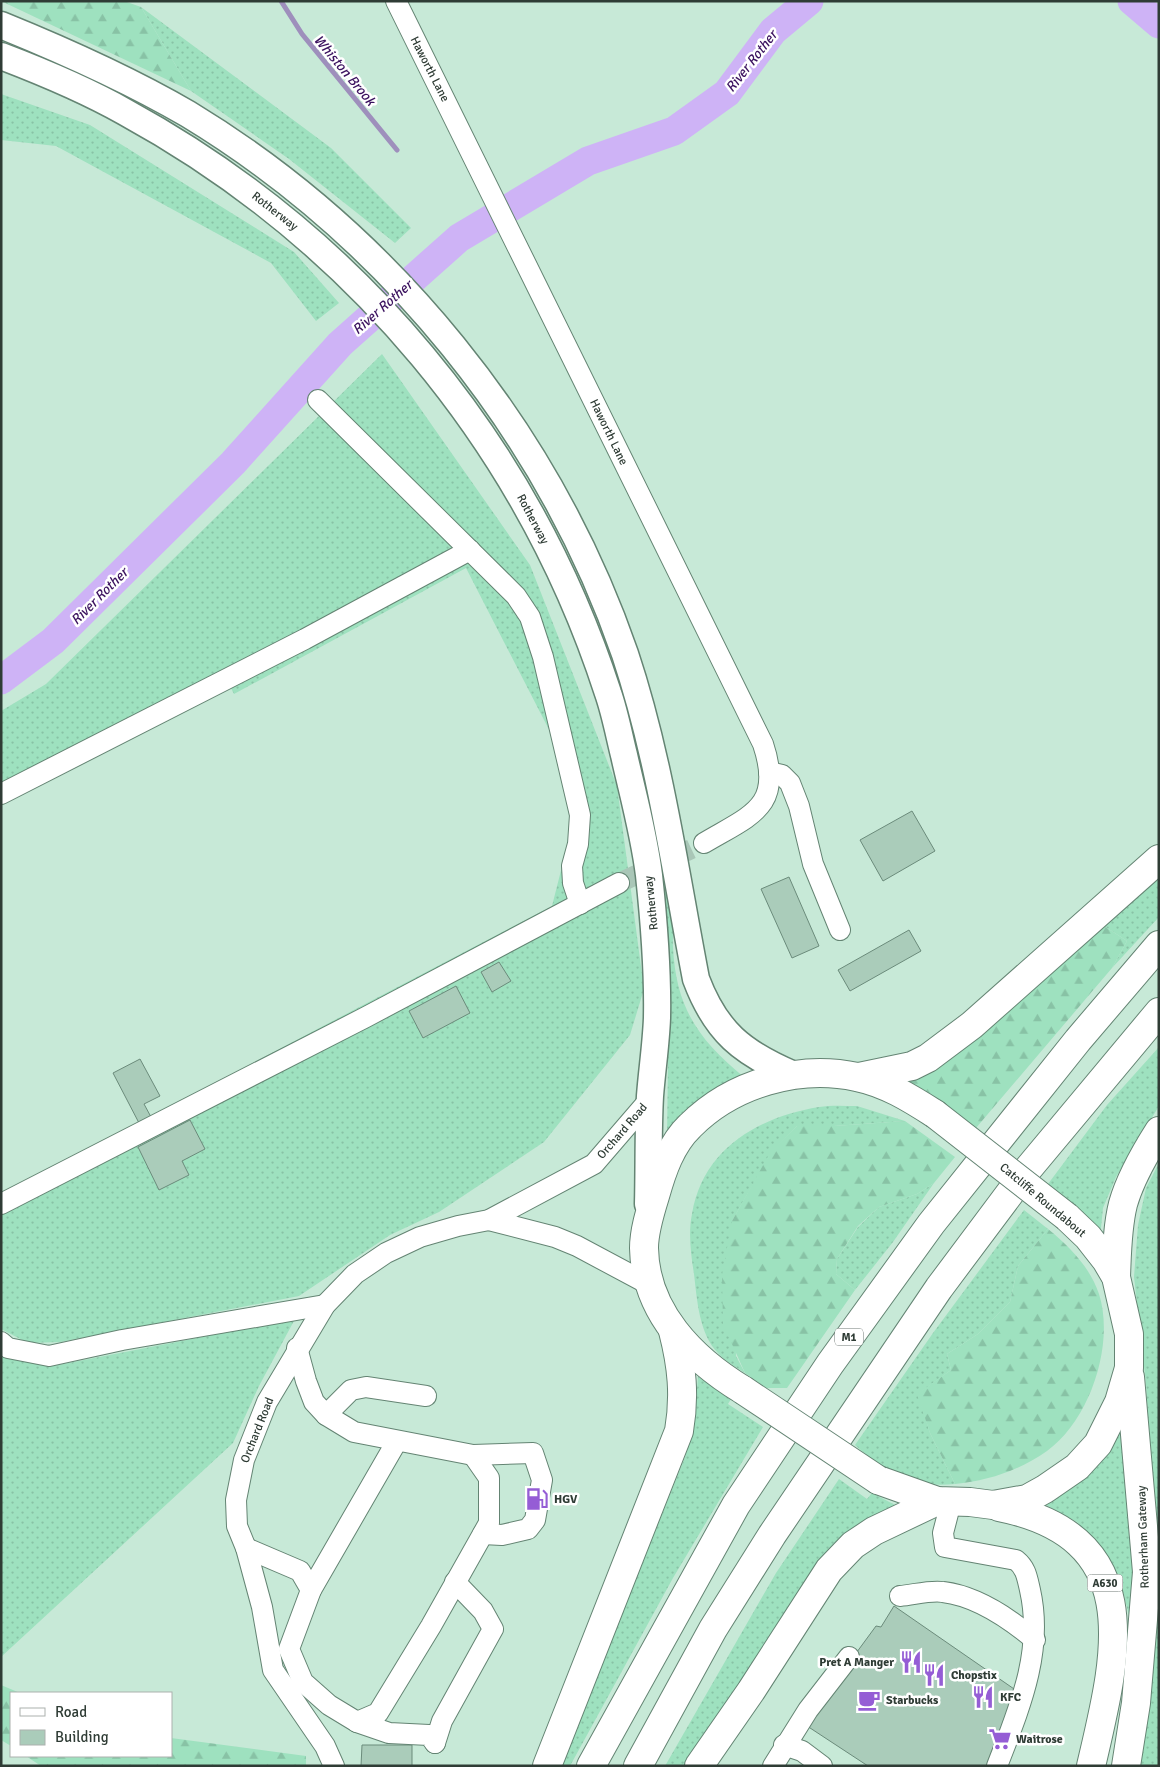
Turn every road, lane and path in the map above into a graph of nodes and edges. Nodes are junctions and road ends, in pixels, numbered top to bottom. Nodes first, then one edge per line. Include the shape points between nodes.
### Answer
1 (396, 1) edge
2 (1, 25) edge
3 (1, 56) edge
4 (318, 400) dead end
5 (470, 550) junction
6 (769, 772) junction
7 (1, 794) edge
8 (704, 843) tunnel mouth
9 (1159, 859) edge
10 (619, 883) tunnel mouth
11 (580, 904) junction
12 (840, 930) dead end
13 (1159, 945) edge
14 (1159, 1012) edge
15 (794, 1075) junction
16 (859, 1077) junction
17 (650, 1100) junction
18 (1159, 1131) edge
19 (1, 1204) edge
20 (648, 1219) junction
21 (489, 1220) junction
22 (1116, 1277) junction
23 (650, 1285) junction
24 (325, 1305) junction
25 (673, 1330) junction
26 (1, 1342) edge
27 (297, 1348) junction
28 (1129, 1368) junction
29 (426, 1396) dead end
30 (326, 1415) junction
31 (397, 1440) junction
32 (473, 1455) junction
33 (944, 1502) junction
34 (993, 1505) junction
35 (482, 1534) junction
36 (246, 1548) junction
37 (455, 1582) junction
38 (311, 1590) junction
39 (900, 1596) dead end
40 (1035, 1640) junction
41 (849, 1657) dead end
42 (357, 1722) junction
43 (1101, 1724) junction
44 (784, 1745) junction
45 (334, 1766) edge
46 (547, 1766) edge
47 (592, 1766) edge
48 (638, 1766) edge
49 (699, 1766) edge
50 (773, 1766) edge
51 (822, 1766) edge
52 (997, 1766) edge
53 (1077, 1766) edge
54 (1091, 1766) edge
55 (1126, 1766) edge

1 - 6 lane, Haworth Lane via 763,744
2 - 15 main road via 83,58 205,125 282,178 324,212 424,311 510,424 560,506 595,578 624,652 656,771 702,996 718,1024 733,1039 766,1063
3 - 17 main road, Rotherway via 124,111 205,160 298,229 402,329 474,421 531,511 570,595 608,694 638,813 656,946 656,1019
4 - 5 lane
5 - 7 lane via 305,640
5 - 11 lane via 516,596 530,617 544,657 580,815 578,844 572,866 573,883
6 - 8 lane, Haworth Lane via 769,789 763,804
6 - 12 lane via 782,775 790,783 813,864
9 - 16 highway via 972,1025 928,1058 912,1066
10 - 11 lane
11 - 19 lane
13 - 47 highway, M1 via 930,1224 830,1364 736,1505
14 - 48 highway via 1028,1169 939,1288 772,1535 713,1629
15 - 16 highway, Catcliffe Roundabout
15 - 20 highway, Catcliffe Roundabout via 731,1094 719,1100 689,1127 667,1159
16 - 22 highway, Catcliffe Roundabout, bridge via 900,1092 935,1114 1067,1217 1088,1237
17 - 20 main road, Rotherway
17 - 21 lane, Orchard Road via 594,1164
18 - 22 highway via 1123,1202
20 - 23 highway, Catcliffe Roundabout via 644,1248
21 - 23 lane, Orchard Road via 555,1237
21 - 24 lane, Orchard Road via 420,1237 386,1253 355,1274
22 - 28 highway, Catcliffe Roundabout via 1129,1334
23 - 25 highway, Catcliffe Roundabout
24 - 26 lane via 49,1356 8,1348
24 - 27 lane, Orchard Road
25 - 33 highway, Catcliffe Roundabout, bridge via 717,1374 878,1480
25 - 46 highway via 682,1368 679,1431
27 - 30 lane via 314,1402
27 - 36 lane, Orchard Road via 267,1402 244,1460 236,1500 237,1526
28 - 34 highway, Catcliffe Roundabout via 1108,1426 1098,1444 1077,1467 1027,1499
28 - 55 highway, Rotherham Gateway via 1147,1572 1136,1703
29 - 30 lane via 366,1387 351,1390
30 - 31 lane via 354,1432
31 - 32 lane
31 - 38 lane
32 - 35 lane via 489,1478 489,1523
32 - 35 lane via 533,1453 542,1480 535,1520 528,1529 502,1535
33 - 34 highway, Catcliffe Roundabout
33 - 40 lane via 945,1547 1016,1560 1024,1567 1032,1602
33 - 49 highway via 874,1531 853,1545 829,1570
34 - 43 highway, A630 via 1040,1517 1058,1526 1083,1548 1102,1575 1110,1595 1114,1657
35 - 37 lane
36 - 38 lane via 300,1571
36 - 45 lane, Orchard Road via 262,1607 273,1670 325,1746
37 - 42 lane via 378,1713
37 - 42 lane via 483,1611 493,1629 435,1728 389,1733
38 - 42 lane via 289,1649 303,1682 329,1705
39 - 40 lane via 942,1591 978,1602 1019,1626
40 - 52 lane via 1022,1700
41 - 44 lane
43 - 53 lane
43 - 54 highway, A630
44 - 50 lane
44 - 51 lane via 802,1751

